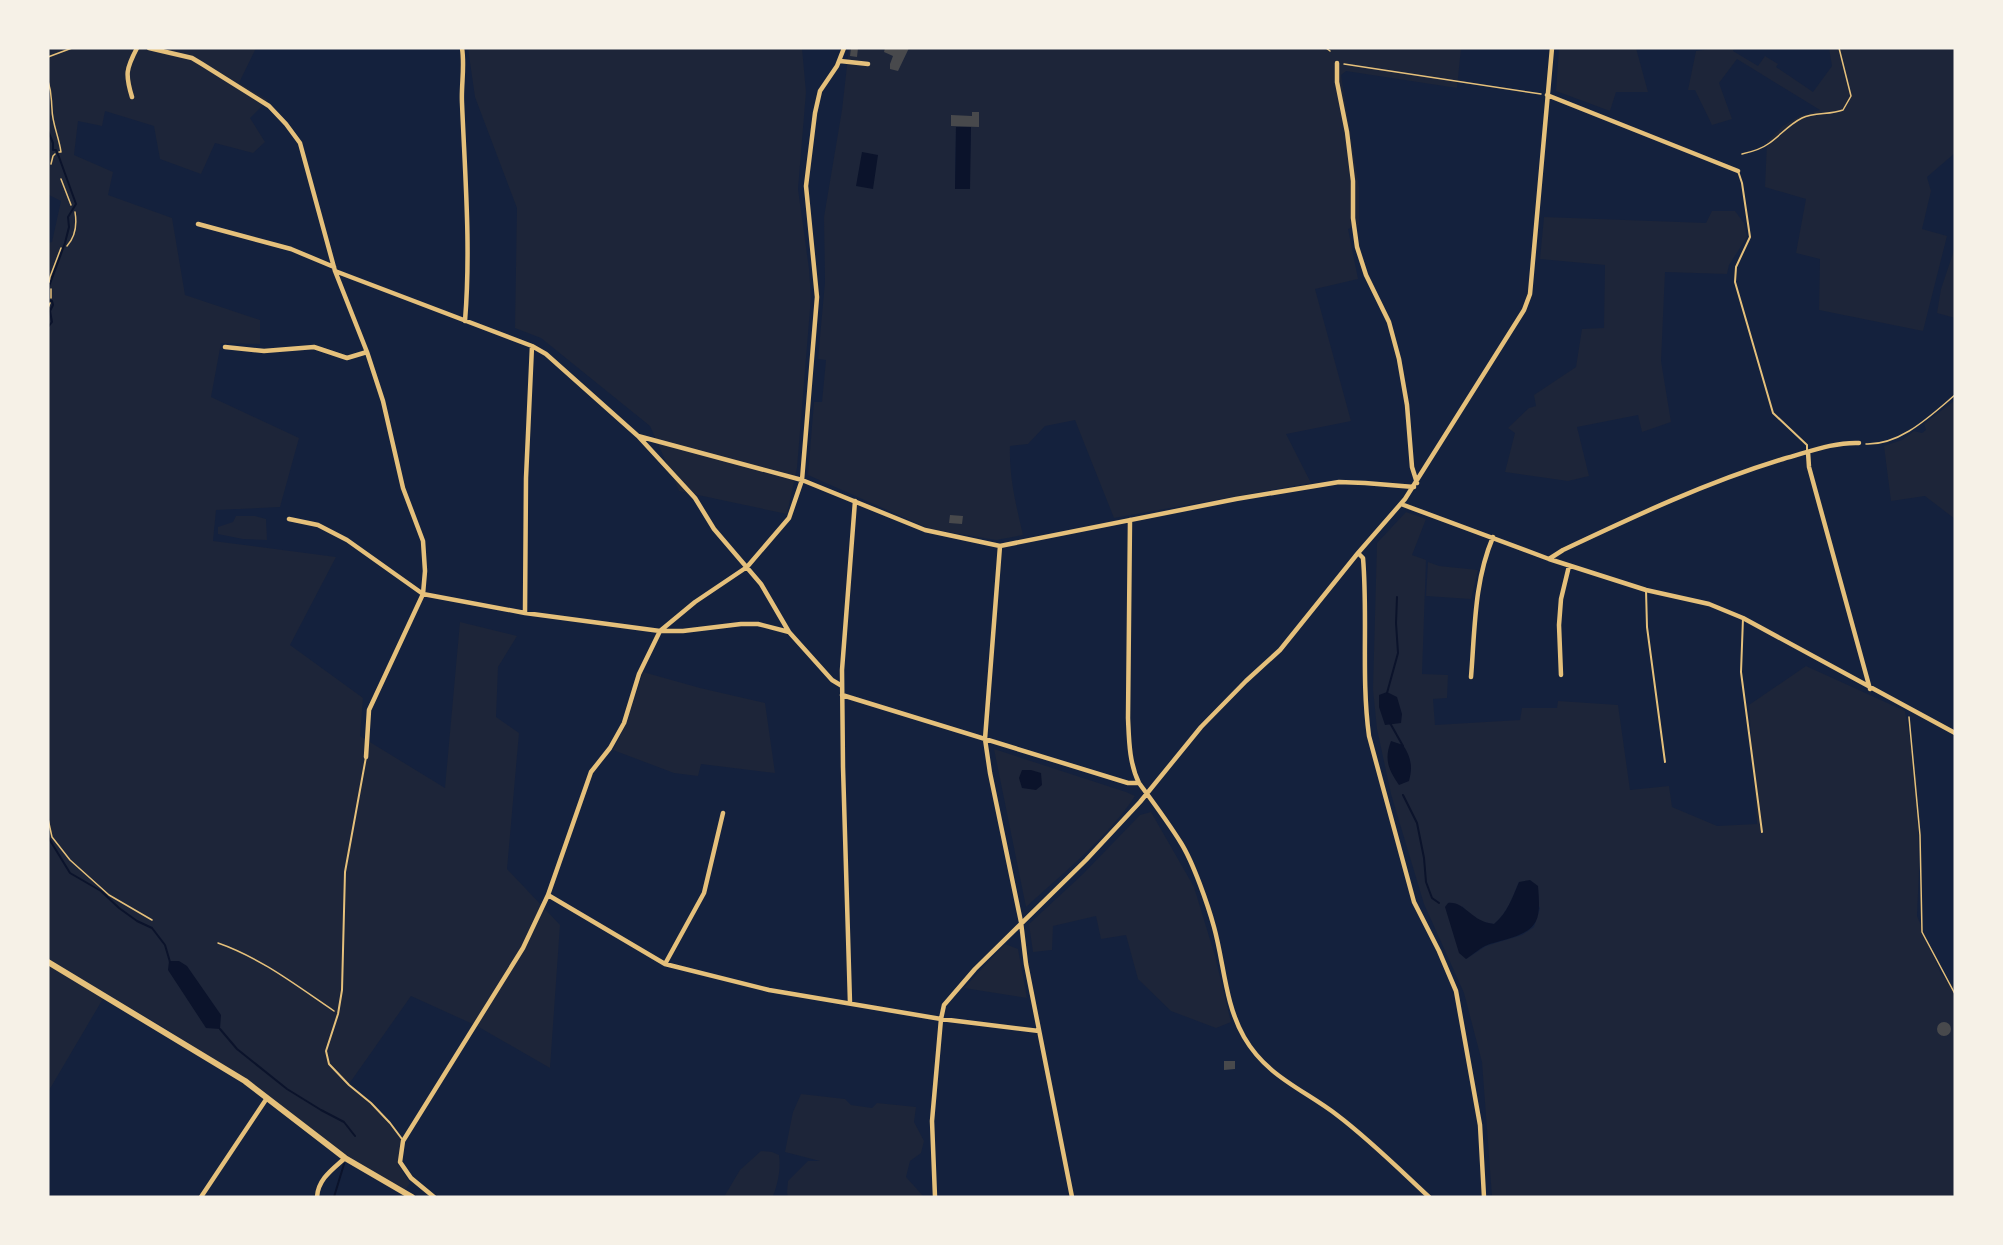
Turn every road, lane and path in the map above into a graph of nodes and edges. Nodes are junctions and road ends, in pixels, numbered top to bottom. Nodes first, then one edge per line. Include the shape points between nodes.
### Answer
1 (72, 48) edge
2 (137, 48) edge
3 (149, 48) edge
4 (462, 48) edge
5 (844, 48) edge
6 (1326, 48) edge
7 (1552, 48) edge
8 (1839, 48) edge
9 (1330, 51) dead end
10 (48, 57) edge
11 (840, 61) junction
12 (1337, 63) joint
13 (868, 64) dead end
14 (48, 81) edge
15 (1547, 95) junction
16 (132, 98) dead end
17 (59, 152) dead end
18 (56, 154) dead end
19 (1742, 154) dead end
20 (51, 164) dead end
21 (1738, 171) joint
22 (61, 179) dead end
23 (71, 206) dead end
24 (75, 212) dead end
25 (198, 224) dead end
26 (67, 246) dead end
27 (61, 248) dead end
28 (334, 269) junction
29 (50, 282) dead end
30 (51, 289) dead end
31 (51, 298) dead end
32 (50, 303) dead end
33 (48, 308) edge
34 (465, 321) junction
35 (532, 346) junction
36 (225, 347) dead end
37 (367, 352) junction
38 (1955, 395) edge
39 (638, 436) junction
40 (1859, 443) joint
41 (1808, 452) junction
42 (802, 480) junction
43 (1416, 485) junction
44 (855, 501) junction
45 (1401, 504) junction
46 (290, 519) dead end
47 (1130, 520) junction
48 (1493, 537) junction
49 (999, 546) junction
50 (1358, 553) junction
51 (1549, 559) junction
52 (1569, 566) junction
53 (747, 567) junction
54 (1646, 590) junction
55 (423, 594) junction
56 (525, 613) junction
57 (1743, 618) junction
58 (660, 631) junction
59 (789, 632) junction
60 (1561, 675) dead end
61 (1471, 676) dead end
62 (842, 686) junction
63 (1870, 689) junction
64 (842, 694) junction
65 (1908, 707) junction
66 (1955, 733) edge
67 (985, 739) junction
68 (366, 757) joint
69 (1665, 762) dead end
70 (1139, 783) junction
71 (1146, 793) junction
72 (723, 813) dead end
73 (48, 819) edge
74 (1762, 832) dead end
75 (548, 895) junction
76 (152, 920) dead end
77 (1021, 922) junction
78 (218, 944) dead end
79 (48, 962) edge
80 (665, 964) junction
81 (1955, 994) edge
82 (850, 1004) junction
83 (338, 1014) junction
84 (941, 1018) junction
85 (1039, 1031) junction
86 (267, 1098) junction
87 (403, 1141) junction
88 (345, 1158) junction
89 (201, 1197) edge
90 (317, 1197) edge
91 (412, 1197) edge
92 (435, 1197) edge
93 (935, 1197) edge
94 (1072, 1197) edge
95 (1429, 1197) edge
96 (1484, 1197) edge

1 - 10 path
2 - 16 street via 127,68
3 - 28 street via 192,58 268,106 286,124 300,143
4 - 34 street via 469,275
5 - 11 street
6 - 9 path
7 - 15 street
8 - 19 path via 1851,96 1843,110 1806,117 1768,144
11 - 13 street
11 - 42 street via 818,97 806,186 817,297
12 - 15 path
12 - 43 street via 1353,181 1357,247 1389,322 1399,358
14 - 17 path
15 - 21 street
15 - 43 street via 1530,294 1524,310
18 - 20 path
21 - 41 lane via 1750,237 1736,267 1735,282 1773,413 1807,446
22 - 23 path
24 - 26 path via 75,235
25 - 28 street via 291,249
27 - 29 path
28 - 34 street
28 - 37 street
30 - 31 path
32 - 33 path
34 - 35 street
35 - 39 street
35 - 56 street
36 - 37 street via 264,351 314,347 347,358
37 - 55 street via 403,488 423,541
38 - 40 path via 1892,440
39 - 42 street
39 - 53 street via 695,498 714,529
40 - 41 street
41 - 51 street via 1681,496
41 - 63 street
42 - 44 street
42 - 53 street via 789,518
43 - 45 street
43 - 47 street via 1339,482
44 - 49 street via 926,530
44 - 62 street
45 - 48 street
45 - 50 street
46 - 55 street via 318,525 347,540
47 - 49 street
47 - 70 street via 1128,728
48 - 51 street
48 - 61 street via 1479,580
49 - 67 street
50 - 71 street via 1281,650 1201,727
50 - 96 street via 1363,558 1366,595 1369,736 1414,902 1456,991 1480,1125
51 - 52 street
52 - 54 street
52 - 60 street via 1559,625
53 - 58 street
53 - 59 street
54 - 57 street via 1709,604
54 - 69 lane via 1647,627
55 - 56 street
55 - 68 street via 369,710
56 - 58 street
57 - 63 street
57 - 74 lane via 1741,672
58 - 59 street via 758,624
58 - 75 street via 639,674 624,723 591,772
59 - 62 street
62 - 64 street
63 - 65 street
64 - 67 street
64 - 82 street
65 - 66 street
65 - 81 path via 1920,835 1922,932
67 - 70 street via 1128,783
67 - 77 street
68 - 83 lane via 345,872
70 - 71 street
71 - 77 street via 1086,860
71 - 95 street via 1182,844 1190,864 1214,927 1228,993 1243,1036 1276,1075 1365,1137
72 - 80 street via 704,893
73 - 76 path via 52,837 70,860 109,895
75 - 80 street
75 - 87 street via 523,948
77 - 84 street via 944,1005
77 - 85 street
78 - 83 path via 270,968
79 - 86 street
80 - 82 street via 769,990
82 - 84 street
83 - 87 lane via 326,1052 329,1064 371,1103
84 - 85 street
84 - 93 street via 933,1121
85 - 94 street
86 - 88 street
86 - 89 street
87 - 92 street via 400,1162 411,1178
88 - 90 street via 323,1179
88 - 91 street

